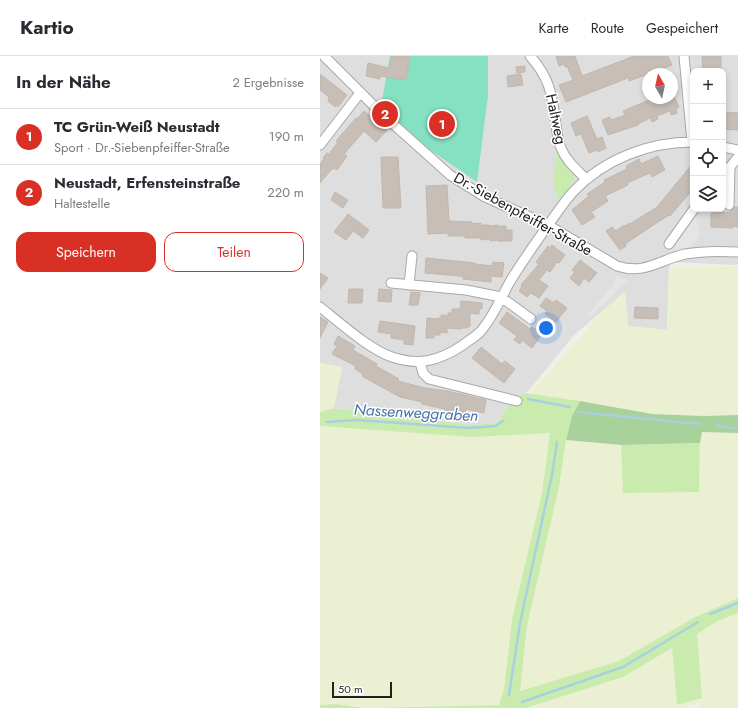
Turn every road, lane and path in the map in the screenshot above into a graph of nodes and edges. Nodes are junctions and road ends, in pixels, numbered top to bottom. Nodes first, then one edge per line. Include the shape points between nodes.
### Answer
1 (324, 56) edge
2 (530, 56) edge
3 (684, 56) edge
4 (360, 93) junction
5 (692, 140) edge
6 (690, 142) edge
7 (320, 144) edge
8 (726, 148) edge
9 (738, 150) edge
10 (738, 157) edge
11 (726, 170) edge
12 (586, 179) junction
13 (729, 205) dead end
14 (692, 212) edge
15 (548, 225) junction
16 (669, 244) dead end
17 (738, 252) edge
18 (412, 256) dead end
19 (391, 283) dead end
20 (409, 285) junction
21 (501, 297) junction
22 (320, 307) edge
23 (531, 319) dead end
24 (420, 362) junction
25 (517, 401) dead end

1 - 4 street, Dr.-Siebenpfeiffer-Straße
2 - 12 street, Haltweg via 544,73 548,83 562,150
3 - 5 street
4 - 7 street
4 - 15 street, Dr.-Siebenpfeiffer-Straße via 450,175 485,196
6 - 12 street via 662,145 632,153 612,162
8 - 9 street
10 - 11 street
11 - 13 street
12 - 15 street
14 - 16 street
15 - 17 street, Dr.-Siebenpfeiffer-Straße via 626,269 636,270 687,254
15 - 21 street
18 - 20 street
19 - 20 street
20 - 21 street via 466,290
21 - 23 street
21 - 24 street via 486,324 471,340 435,360
22 - 24 street via 375,349 391,357
24 - 25 street via 421,369 429,379

